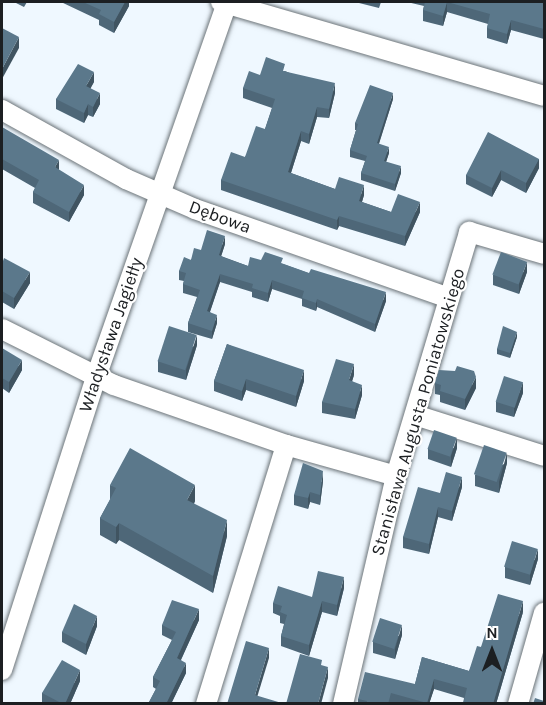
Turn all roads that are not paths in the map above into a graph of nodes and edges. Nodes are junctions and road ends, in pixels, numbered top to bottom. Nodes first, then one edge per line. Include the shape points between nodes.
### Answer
1 (224, 2) edge
2 (544, 96) edge
3 (2, 110) edge
4 (160, 194) junction
5 (544, 254) edge
6 (449, 298) junction
7 (2, 329) edge
8 (96, 377) junction
9 (415, 415) junction
10 (286, 446) junction
11 (544, 456) edge
12 (396, 476) junction
13 (544, 613) edge
14 (7, 636) edge
15 (2, 670) edge
16 (206, 704) edge
17 (343, 704) edge
18 (518, 704) edge

1 - 2 street
1 - 4 street, Władysława Jagiełły
3 - 4 street, Dębowa
4 - 6 street, Dębowa
4 - 8 street, Władysława Jagiełły
5 - 6 street, Stanisława Augusta Poniatowskiego via 469,232
6 - 9 street, Stanisława Augusta Poniatowskiego
7 - 8 street
8 - 10 street
8 - 14 street, Władysława Jagiełły
9 - 11 street
9 - 12 street, Stanisława Augusta Poniatowskiego
10 - 12 street
10 - 16 street
12 - 17 street, Stanisława Augusta Poniatowskiego
13 - 18 street
14 - 15 street, Władysława Jagiełły

